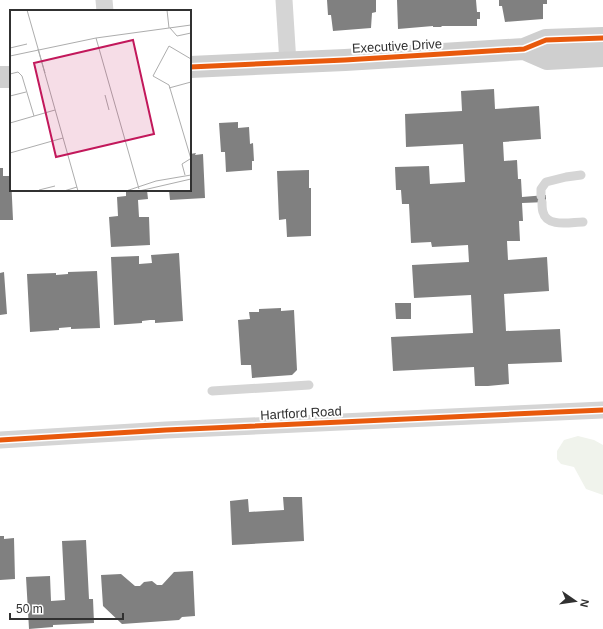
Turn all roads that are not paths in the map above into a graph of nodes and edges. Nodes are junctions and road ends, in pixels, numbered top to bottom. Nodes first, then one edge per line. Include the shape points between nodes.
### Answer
1 (104, 0) edge
2 (284, 0) edge
3 (105, 10) edge
4 (603, 38) edge
5 (524, 49) junction
6 (603, 56) edge
7 (288, 62) junction
8 (191, 67) edge
9 (10, 76) edge
10 (0, 77) edge
11 (581, 175) dead end
12 (583, 222) dead end
13 (309, 385) dead end
14 (212, 391) dead end
15 (603, 410) edge
16 (0, 440) edge

1 - 3 street
2 - 7 street
4 - 5 street, Executive Drive via 546,40
5 - 6 street, Executive Drive via 547,59
5 - 7 street, Executive Drive
7 - 8 street, Executive Drive
9 - 10 street
11 - 12 lane via 546,182 541,189 543,213 548,219 555,223
13 - 14 lane
15 - 16 street, Hartford Road

